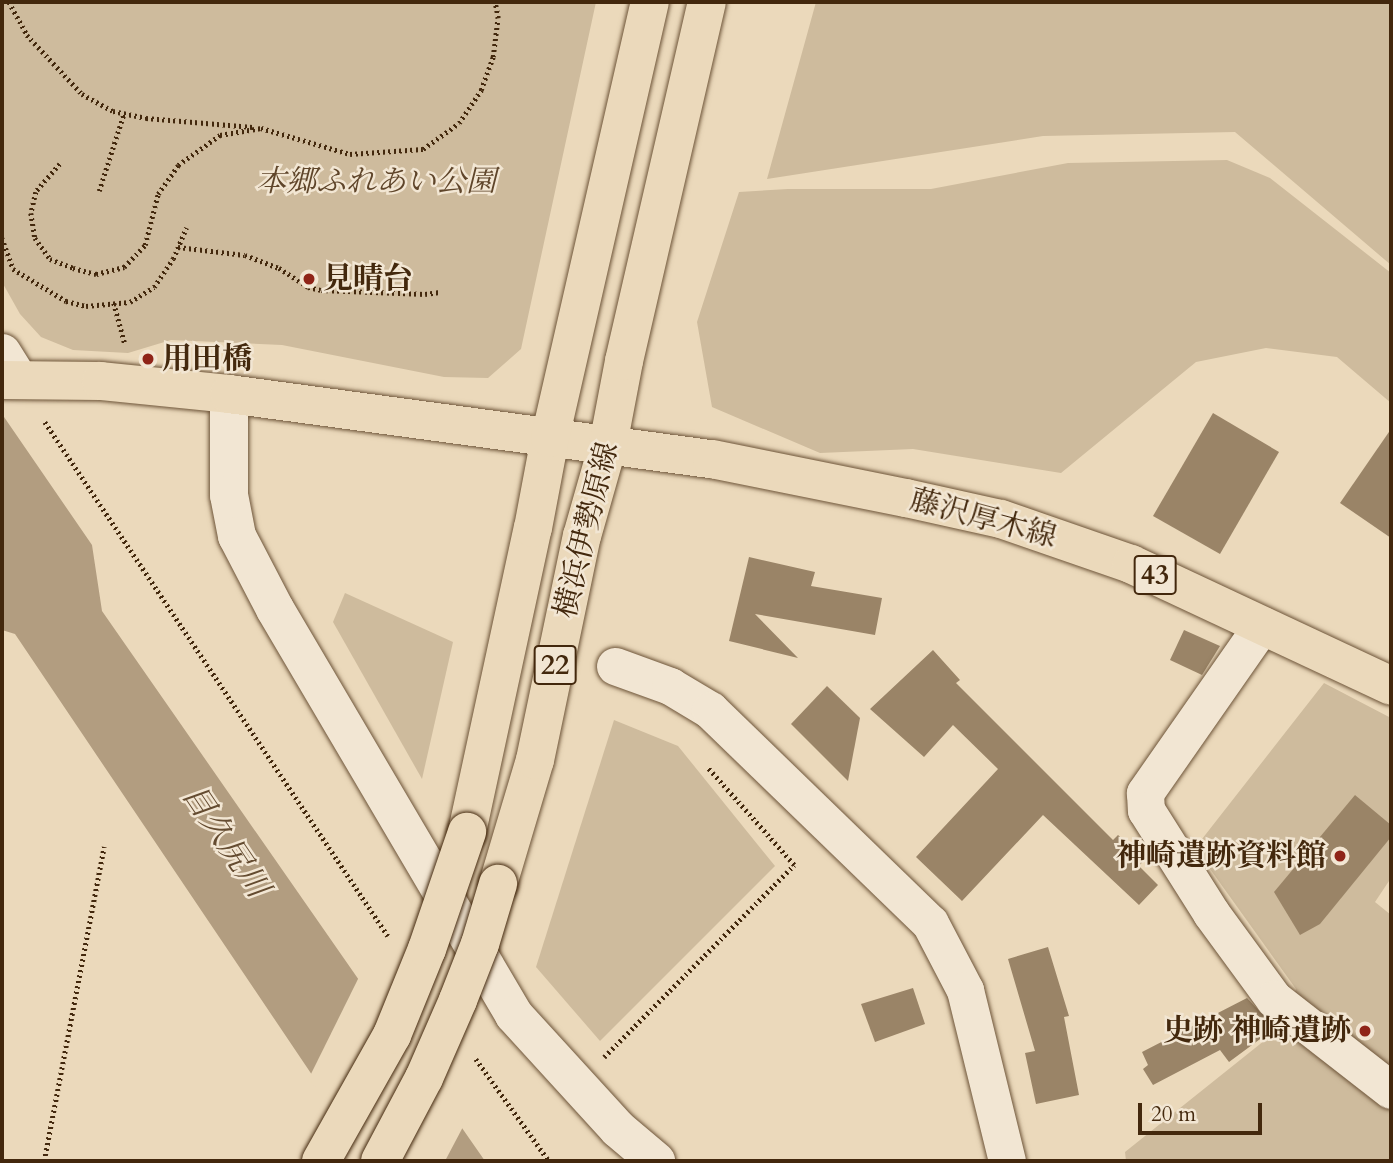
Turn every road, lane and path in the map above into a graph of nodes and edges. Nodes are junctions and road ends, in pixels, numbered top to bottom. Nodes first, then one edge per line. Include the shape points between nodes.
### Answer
1 (9, 2) edge
2 (495, 2) edge
3 (650, 2) edge
4 (707, 2) edge
5 (124, 113) junction
6 (261, 128) junction
7 (60, 164) dead end
8 (99, 191) dead end
9 (186, 228) dead end
10 (2, 238) edge
11 (178, 247) junction
12 (440, 292) dead end
13 (114, 303) junction
14 (128, 354) dead end
15 (8, 372) edge
16 (229, 394) junction
17 (44, 420) dead end
18 (550, 438) junction
19 (608, 445) junction
20 (1262, 625) junction
21 (615, 666) dead end
22 (1391, 686) edge
23 (730, 728) junction
24 (104, 847) dead end
25 (393, 943) dead end
26 (471, 1052) dead end
27 (594, 1067) dead end
28 (1391, 1090) edge
29 (44, 1161) edge
30 (321, 1161) edge
31 (380, 1161) edge
32 (549, 1161) edge
33 (656, 1161) edge
34 (1007, 1161) edge

1 - 5 path via 27,35 82,94
2 - 6 path via 498,18 493,57 481,90 459,123 423,149 349,154
3 - 18 main road, 横浜伊勢原線 / 22
4 - 19 main road, 横浜伊勢原線 / 22
5 - 6 path
5 - 8 path
6 - 7 path via 220,135 178,165 158,194 145,245 124,267 96,274 50,259 35,239 31,212 36,192
9 - 11 path
10 - 13 path via 13,269 38,287 86,306
11 - 12 path via 245,255 279,268 308,288
11 - 13 path via 154,287 130,302
13 - 14 path
15 - 16 main road, 横浜伊勢原線
16 - 18 main road, 横浜伊勢原線
16 - 33 street via 229,495 237,536 275,609 514,1015 618,1129
17 - 25 path
18 - 19 main road, 藤沢厚木線 / 43
18 - 30 main road, 横浜伊勢原線 / 22, bridge via 467,832 427,949 391,1035
19 - 20 main road, 藤沢厚木線 / 43 via 712,459 1001,519 1131,564
19 - 31 main road, 横浜伊勢原線 / 22, bridge via 582,536 535,760 480,944 424,1078
20 - 22 main road, 藤沢厚木線 / 43
20 - 28 street via 1145,793 1146,810 1273,999
21 - 23 street via 670,686
23 - 27 path via 701,760 794,865
23 - 34 street via 930,923 965,990
24 - 29 path
26 - 32 path

